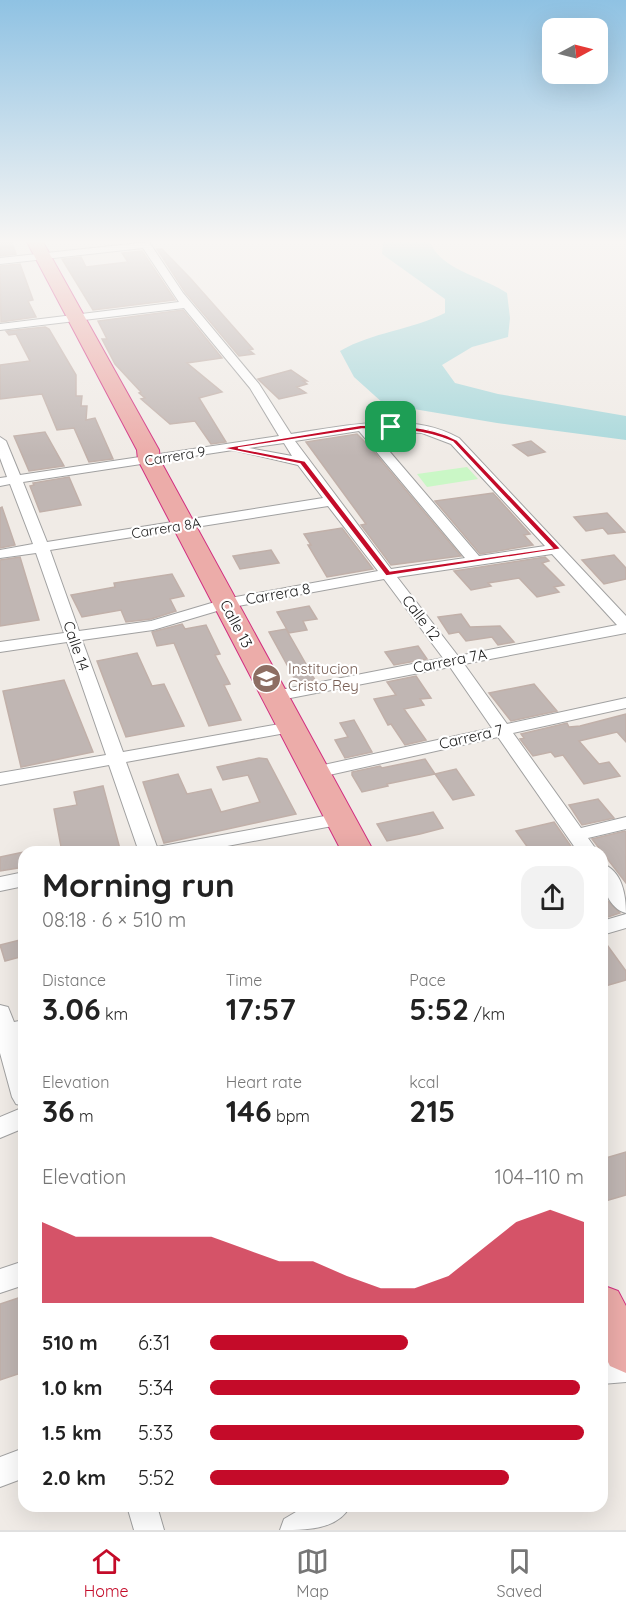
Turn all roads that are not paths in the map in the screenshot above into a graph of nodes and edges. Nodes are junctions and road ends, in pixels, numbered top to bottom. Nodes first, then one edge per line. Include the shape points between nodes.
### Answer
1 (67, 313) edge
2 (108, 313) edge
3 (196, 313) edge
4 (69, 318) junction
5 (0, 327) edge
6 (362, 427) junction
7 (287, 439) junction
8 (0, 441) edge
9 (226, 448) junction
10 (148, 460) junction
11 (302, 462) junction
12 (8, 481) edge
13 (331, 501) junction
14 (182, 525) junction
15 (42, 548) junction
16 (557, 549) junction
17 (0, 554) edge
18 (474, 560) junction
19 (388, 574) junction
20 (225, 604) junction
21 (626, 627) edge
22 (73, 638) junction
23 (0, 647) edge
24 (453, 660) junction
25 (275, 696) junction
26 (626, 703) edge
27 (291, 727) junction
28 (502, 730) junction
29 (116, 758) junction
30 (316, 772) junction
31 (0, 779) edge
32 (341, 819) junction
33 (626, 823) edge
34 (576, 834) junction
35 (147, 846) edge
36 (194, 846) edge
37 (355, 846) edge
38 (584, 846) edge
39 (18, 880) edge
40 (608, 880) edge
41 (0, 884) edge
42 (626, 906) edge
43 (626, 921) edge
44 (608, 926) edge
45 (10, 1025) edge
46 (18, 1066) edge
47 (18, 1120) edge
48 (0, 1128) edge
49 (18, 1275) edge
50 (0, 1281) edge
51 (608, 1317) edge
52 (626, 1351) edge
53 (626, 1369) edge
54 (608, 1370) edge
55 (18, 1465) edge
56 (0, 1472) edge
57 (144, 1512) edge
58 (325, 1512) edge
59 (149, 1530) edge
60 (295, 1530) edge

1 - 4 highway, Calle 13
2 - 4 street
3 - 7 street, Calle 12 via 255,386
4 - 5 street
4 - 10 highway, Calle 13 via 135,452
6 - 7 street, Carrera 9
6 - 16 street, Carrera 9 via 439,433 455,441
6 - 18 street
7 - 9 street, Carrera 9
7 - 11 street, Calle 12
8 - 12 street, Calle 14
9 - 10 street, Carrera 9
9 - 11 street
10 - 12 street, Carrera 9
10 - 14 highway, Calle 13
11 - 13 street, Calle 12
12 - 15 street, Calle 14
13 - 14 street, Carrera 8A
13 - 19 street, Calle 12
14 - 15 street, Carrera 8A
14 - 20 highway, Calle 13
15 - 17 street, Carrera 8A
15 - 22 street, Calle 14
16 - 18 street, Carrera 8
16 - 21 street
18 - 19 street, Carrera 8
19 - 20 street, Carrera 8
19 - 24 street, Calle 12
20 - 22 street, Carrera 8 via 153,625
20 - 25 highway, Calle 13
21 - 24 street, Carrera 7A
22 - 23 street, Carrera 8
22 - 29 street, Calle 14
24 - 25 street, Carrera 7A
24 - 28 street, Calle 12
25 - 27 highway, Calle 13
26 - 28 street, Carrera 7
27 - 29 street
27 - 30 highway, Calle 13
28 - 30 street, Carrera 7
28 - 34 street, Calle 12
29 - 31 street
29 - 35 street, Calle 14
30 - 32 highway, Calle 13
32 - 36 street
32 - 37 highway, Calle 13
33 - 34 street
34 - 38 street, Calle 12
39 - 41 street
40 - 42 street
43 - 44 street
45 - 46 street
47 - 48 street
49 - 50 street
51 - 52 highway
53 - 54 street
55 - 56 street
57 - 59 street
58 - 60 street

